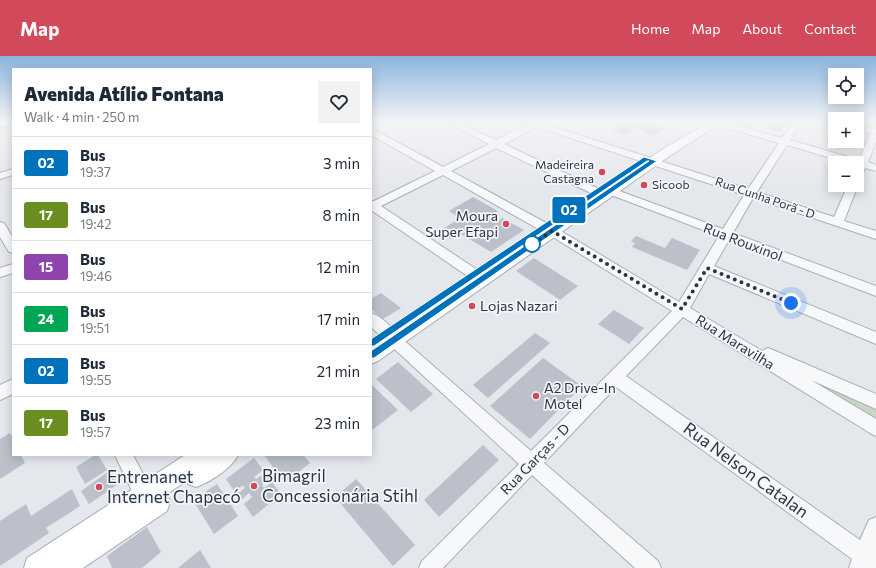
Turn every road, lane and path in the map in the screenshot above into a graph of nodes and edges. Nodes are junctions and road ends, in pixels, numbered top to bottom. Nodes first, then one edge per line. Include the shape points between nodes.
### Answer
1 (396, 145) edge
2 (494, 145) edge
3 (498, 145) edge
4 (602, 145) edge
5 (665, 145) edge
6 (679, 145) edge
7 (782, 145) edge
8 (794, 145) edge
9 (870, 145) edge
10 (834, 156) edge
11 (864, 159) edge
12 (650, 160) junction
13 (864, 165) edge
14 (876, 168) edge
15 (442, 171) junction
16 (12, 172) edge
17 (0, 176) edge
18 (604, 191) junction
19 (850, 192) edge
20 (751, 193) junction
21 (372, 205) edge
22 (838, 222) junction
23 (0, 226) edge
24 (548, 229) junction
25 (726, 235) junction
26 (876, 235) edge
27 (12, 247) edge
28 (12, 268) edge
29 (707, 268) junction
30 (0, 273) edge
31 (474, 274) junction
32 (876, 292) edge
33 (682, 309) junction
34 (372, 319) edge
35 (391, 336) junction
36 (725, 336) junction
37 (876, 338) edge
38 (372, 344) edge
39 (372, 355) edge
40 (615, 377) junction
41 (12, 387) edge
42 (0, 393) edge
43 (876, 402) edge
44 (876, 428) edge
45 (124, 456) edge
46 (204, 456) edge
47 (224, 456) edge
48 (531, 464) junction
49 (147, 501) junction
50 (876, 527) edge
51 (866, 562) edge
52 (37, 568) edge
53 (60, 568) edge
54 (429, 568) edge
55 (651, 568) edge

1 - 15 street, Rua Maravilha
2 - 15 street
3 - 18 street, Rua Rouxinol
4 - 12 street, Rua Cunha Porã - D
5 - 12 main road
6 - 12 main road
7 - 20 street, Rua Garças - D
8 - 10 street
9 - 11 street
12 - 18 main road
12 - 20 street, Rua Cunha Porã - D
13 - 14 street
15 - 21 street
15 - 24 street, Rua Maravilha
16 - 17 street
18 - 24 main road
18 - 25 street, Rua Rouxinol
19 - 22 street
20 - 22 street, Rua Cunha Porã - D
20 - 25 street, Rua Garças - D
21 - 31 street
22 - 26 street, Rua Cunha Porã - D
23 - 27 street
24 - 31 main road
24 - 33 street, Rua Maravilha
24 - 35 main road
25 - 29 street, Rua Garças - D
25 - 32 street, Rua Rouxinol
28 - 30 street
29 - 33 street, Rua Garças - D
29 - 37 street
31 - 35 main road
33 - 36 street, Rua Maravilha
33 - 40 street, Rua Garças - D
34 - 35 street
35 - 38 main road
35 - 39 main road
35 - 48 street
36 - 43 street
36 - 44 street, Rua Maravilha
40 - 48 street, Rua Garças - D
40 - 51 street, Rua Nelson Catalan
41 - 42 street
45 - 49 street
46 - 49 main road
47 - 49 main road
48 - 54 street, Rua Garças - D
48 - 55 street
49 - 52 main road
49 - 53 main road
50 - 51 street

